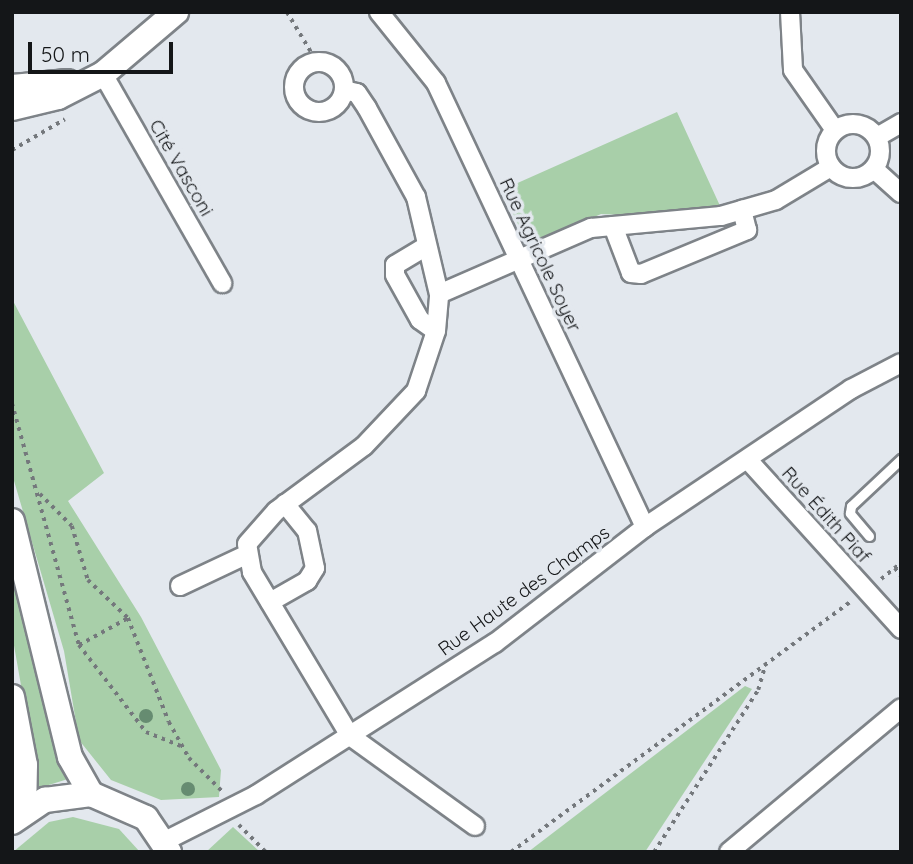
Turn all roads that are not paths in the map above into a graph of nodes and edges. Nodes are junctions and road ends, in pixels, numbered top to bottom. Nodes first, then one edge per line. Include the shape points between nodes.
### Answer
1 (177, 12) edge
2 (379, 12) edge
3 (790, 12) edge
4 (96, 77) junction
5 (12, 87) edge
6 (344, 90) junction
7 (12, 108) edge
8 (901, 123) edge
9 (835, 130) junction
10 (877, 137) junction
11 (831, 167) junction
12 (874, 169) junction
13 (901, 193) edge
14 (742, 210) junction
15 (612, 226) junction
16 (425, 247) junction
17 (518, 262) junction
18 (222, 283) dead end
19 (439, 294) junction
20 (436, 331) junction
21 (901, 363) edge
22 (901, 459) edge
23 (748, 460) junction
24 (285, 504) junction
25 (12, 521) edge
26 (645, 527) junction
27 (869, 536) dead end
28 (246, 555) junction
29 (180, 586) dead end
30 (270, 602) junction
31 (901, 629) edge
32 (12, 697) edge
33 (901, 708) edge
34 (350, 736) junction
35 (91, 794) junction
36 (18, 817) edge
37 (475, 826) dead end
38 (167, 846) edge
39 (729, 852) edge

1 - 4 main road
2 - 17 street, Rue Agricole Soyer via 436,83
3 - 9 street via 793,70
4 - 5 main road
4 - 7 main road via 58,97
4 - 18 street, Cité Vasconi
6 - 6 street via 337,106 321,113 298,102 296,77 317,62 337,70
6 - 16 street via 357,93 387,139 415,197
8 - 10 street
9 - 10 street via 850,123
9 - 11 street via 825,155
10 - 12 street
11 - 12 street via 852,178
11 - 14 street via 776,200
12 - 13 street
14 - 15 street via 665,225
14 - 15 street via 747,230 641,274 631,273
15 - 17 street via 591,228
16 - 19 street
16 - 20 street via 395,265 394,275 420,320
17 - 19 street
17 - 26 street, Rue Agricole Soyer
19 - 20 street
20 - 24 street via 416,391 392,420
21 - 23 street, Rue Haute des Champs via 850,389
22 - 27 lane via 851,506 850,513
23 - 26 street, Rue Haute des Champs
23 - 31 street, Rue Édith Piaf
24 - 28 street via 256,529
24 - 30 street via 307,531 315,568 307,581
25 - 35 main road via 70,757
26 - 34 street, Rue Haute des Champs via 495,643
28 - 29 street
28 - 30 street
30 - 34 street
32 - 36 main road via 25,765
33 - 39 street
34 - 37 street
34 - 38 street, Rue Haute des Champs
35 - 36 main road via 45,800
35 - 38 main road via 129,807

